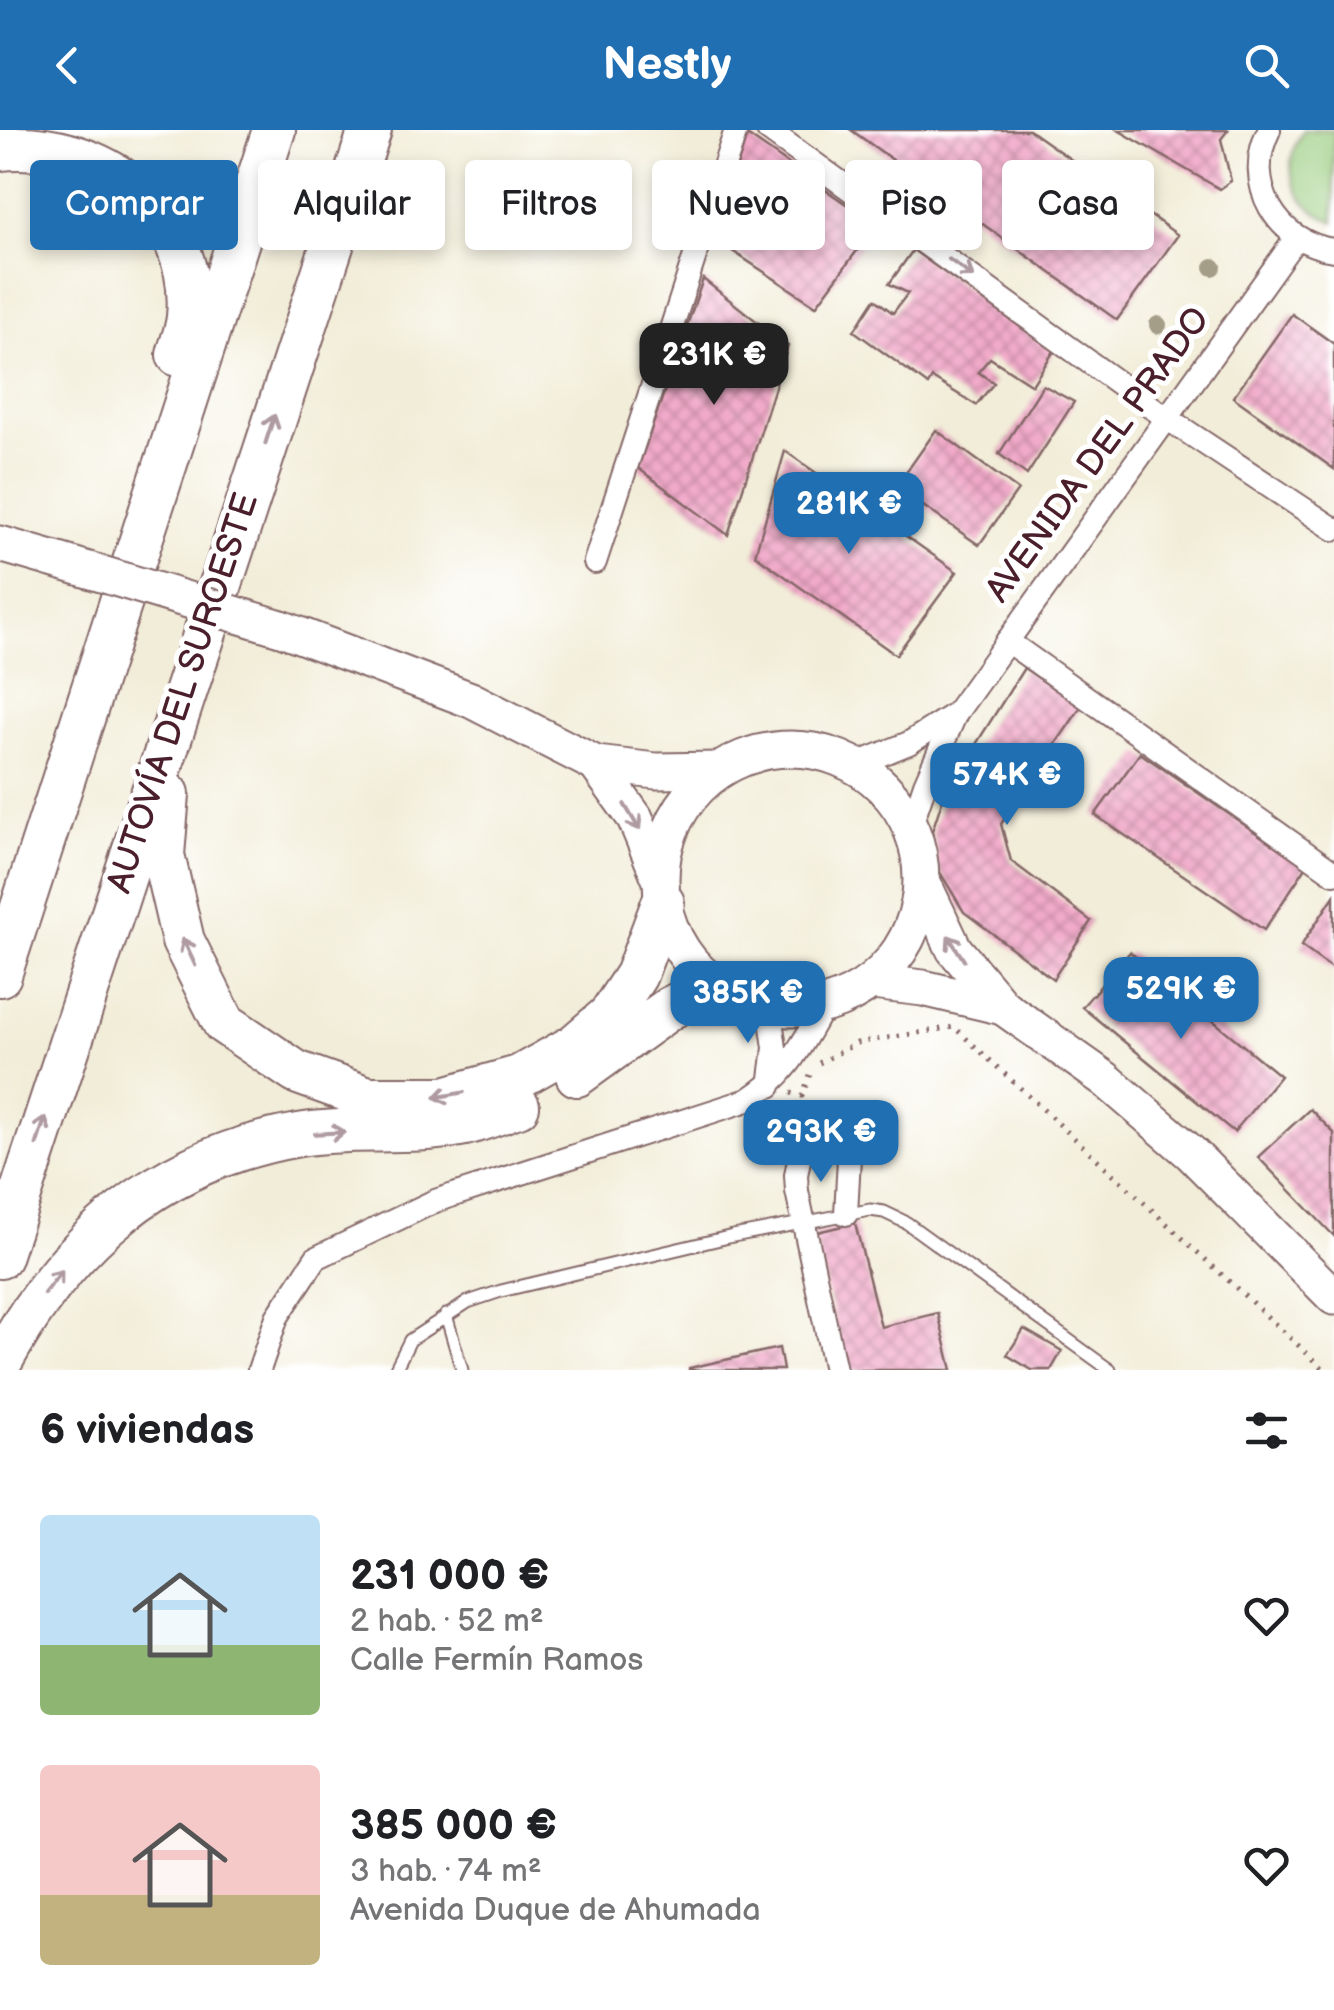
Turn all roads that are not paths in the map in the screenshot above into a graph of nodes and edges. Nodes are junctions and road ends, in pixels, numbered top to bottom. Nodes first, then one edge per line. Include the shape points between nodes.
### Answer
1 (274, 130) edge
2 (370, 130) edge
3 (736, 130) edge
4 (768, 130) edge
5 (1269, 130) edge
6 (0, 149) edge
7 (1296, 238) junction
8 (1334, 250) edge
9 (1168, 419) junction
10 (1334, 529) edge
11 (0, 544) edge
12 (595, 562) dead end
13 (1008, 641) junction
14 (956, 714) junction
15 (173, 721) junction
16 (596, 764) junction
17 (855, 765) junction
18 (720, 770) junction
19 (52, 812) junction
20 (911, 825) junction
21 (1334, 873) edge
22 (922, 882) junction
23 (661, 889) junction
24 (0, 975) edge
25 (872, 982) junction
26 (715, 984) junction
27 (825, 1004) junction
28 (768, 1006) junction
29 (1003, 1007) junction
30 (770, 1086) junction
31 (802, 1150) dead end
32 (849, 1158) dead end
33 (846, 1214) junction
34 (802, 1222) junction
35 (0, 1257) edge
36 (1334, 1297) edge
37 (446, 1315) junction
38 (0, 1364) edge
39 (259, 1370) edge
40 (395, 1370) edge
41 (462, 1370) edge
42 (835, 1370) edge
43 (1110, 1370) edge

1 - 19 highway
15 -> 2 highway, AUTOVÍA DEL SUROESTE
3 - 12 street
4 -> 9 street
5 - 7 street via 1258,170 1264,196
6 - 19 highway via 22,146 84,157 134,185 168,226 185,264 188,318
7 - 8 street
7 - 9 street, AVENIDA DEL PRADO
9 - 10 street
9 - 13 street, AVENIDA DEL PRADO
11 - 16 main road, bridge via 281,628 471,700
13 - 14 street, AVENIDA DEL PRADO
13 - 21 street
14 - 17 street, AVENIDA DEL PRADO
14 - 20 street, AVENIDA DEL PRADO
23 -> 15 highway via 636,975 609,1016 574,1046 519,1078 445,1098 368,1098 296,1072 224,1022 183,941 163,855
35 -> 15 highway, AUTOVÍA DEL SUROESTE
16 - 18 main road
16 -> 23 main road via 635,818
17 - 18 main road via 787,748
17 - 20 main road via 888,790
18 - 23 main road via 691,795 671,828
19 - 24 highway
20 - 22 main road
22 - 25 main road via 907,937
29 -> 22 main road via 954,949
23 - 26 main road via 673,934
25 - 27 main road
25 - 29 main road
26 - 28 main road
38 -> 26 highway via 25,1318 84,1243 143,1194 218,1156 300,1135 460,1125 524,1104
27 - 28 main road
27 - 30 street
28 - 30 street via 775,1048
29 - 36 main road via 1105,1079 1176,1140
30 - 39 street via 748,1100 435,1201 316,1258 277,1317
31 - 34 street via 796,1175
32 - 33 street
33 - 34 lane
33 - 43 lane via 884,1212 907,1224
34 - 37 lane via 502,1291
34 - 42 street
37 - 40 lane via 410,1340
37 - 41 lane

